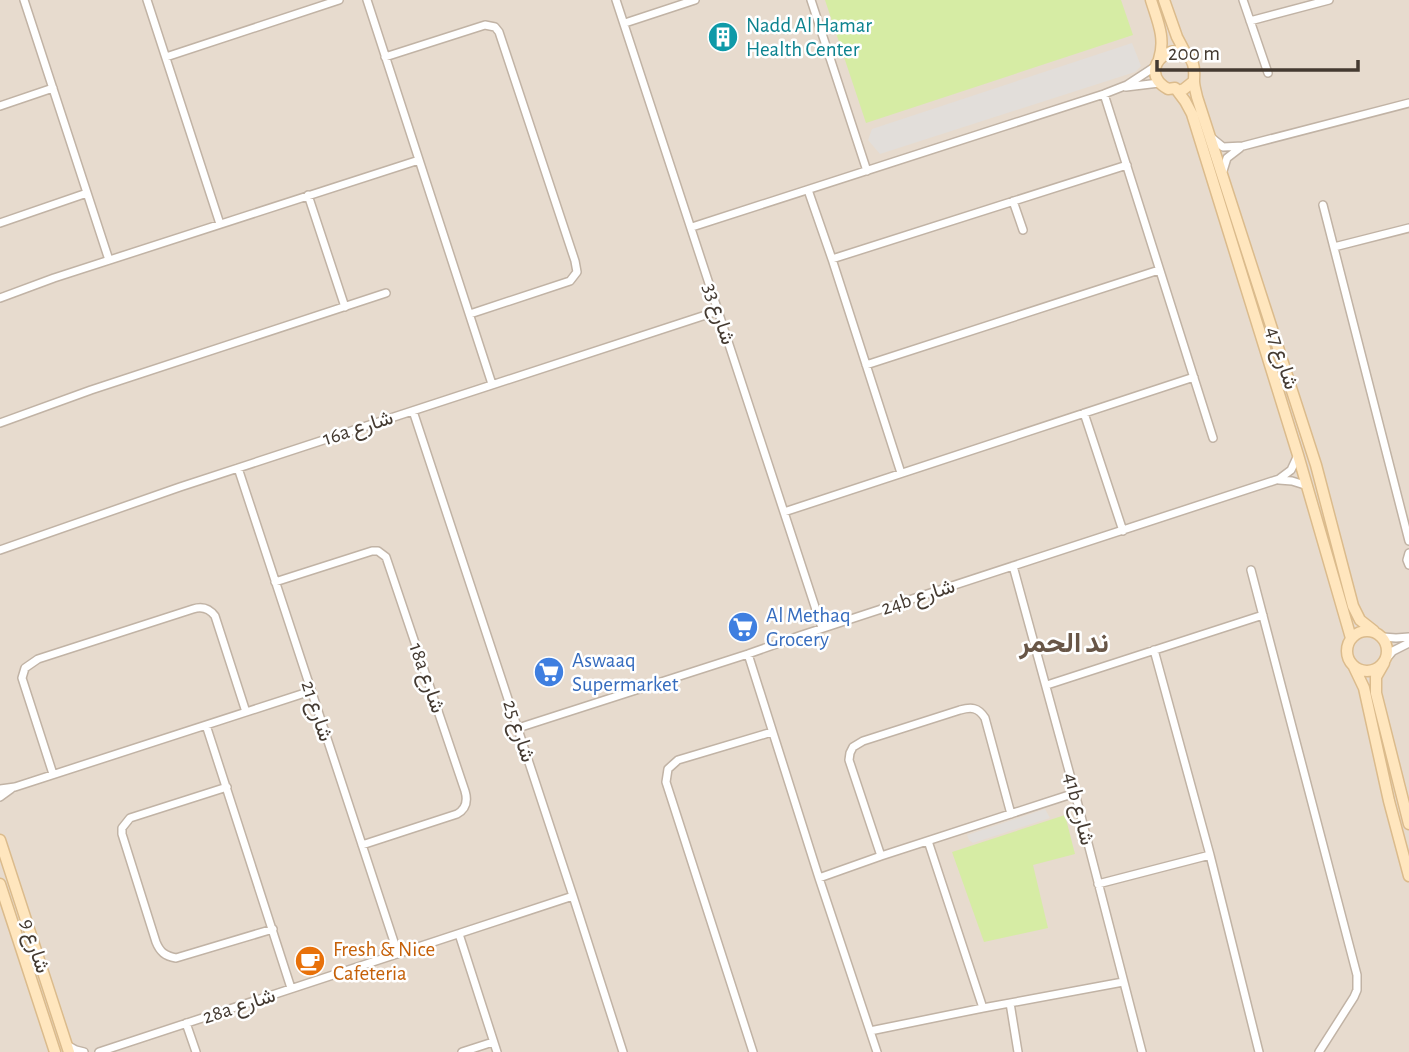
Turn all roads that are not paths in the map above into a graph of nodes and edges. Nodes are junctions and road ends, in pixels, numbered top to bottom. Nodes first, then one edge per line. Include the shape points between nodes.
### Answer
1 (24, 0) edge
2 (147, 0) edge
3 (339, 0) edge
4 (367, 0) edge
5 (616, 0) edge
6 (695, 0) edge
7 (811, 0) edge
8 (1151, 0) edge
9 (1164, 0) edge
10 (1243, 0) edge
11 (1329, 0) edge
12 (1250, 21) junction
13 (625, 23) junction
14 (1186, 55) junction
15 (166, 57) junction
16 (385, 57) junction
17 (1158, 62) junction
18 (1268, 73) dead end
19 (1194, 81) junction
20 (1159, 83) junction
21 (53, 88) junction
22 (1175, 88) junction
23 (1119, 89) junction
24 (1104, 94) junction
25 (1409, 103) edge
26 (0, 106) edge
27 (1211, 136) junction
28 (1243, 146) junction
29 (419, 160) junction
30 (1127, 164) junction
31 (867, 171) junction
32 (1223, 175) junction
33 (808, 190) junction
34 (88, 193) junction
35 (308, 195) junction
36 (1013, 201) junction
37 (1323, 205) dead end
38 (0, 223) edge
39 (220, 224) junction
40 (692, 227) junction
41 (1409, 228) edge
42 (1023, 230) dead end
43 (1334, 247) junction
44 (832, 259) junction
45 (109, 260) junction
46 (1159, 270) junction
47 (387, 293) dead end
48 (0, 298) edge
49 (345, 307) junction
50 (718, 311) junction
51 (470, 314) junction
52 (866, 365) junction
53 (1194, 377) junction
54 (492, 384) junction
55 (413, 411) junction
56 (1084, 413) junction
57 (0, 423) edge
58 (1213, 438) dead end
59 (1298, 454) junction
60 (238, 468) junction
61 (901, 473) junction
62 (1279, 480) junction
63 (1308, 486) junction
64 (784, 512) junction
65 (1406, 515) edge
66 (1123, 531) junction
67 (1409, 541) edge
68 (0, 550) edge
69 (1409, 553) edge
70 (1409, 565) edge
71 (1013, 566) junction
72 (1251, 569) dead end
73 (275, 582) junction
74 (1263, 615) junction
75 (822, 628) junction
76 (1379, 634) junction
77 (1409, 637) edge
78 (1351, 638) junction
79 (1409, 643) edge
80 (1154, 650) junction
81 (748, 654) junction
82 (1385, 660) junction
83 (1354, 667) junction
84 (1047, 685) junction
85 (311, 691) junction
86 (246, 712) junction
87 (206, 725) junction
88 (518, 728) junction
89 (772, 733) junction
90 (53, 775) junction
91 (15, 787) junction
92 (227, 787) junction
93 (0, 789) edge
94 (1075, 793) junction
95 (0, 797) edge
96 (1011, 814) junction
97 (1409, 824) edge
98 (0, 840) edge
99 (928, 841) junction
100 (362, 845) junction
101 (1210, 855) junction
102 (881, 856) junction
103 (1409, 876) edge
104 (819, 878) junction
105 (0, 884) edge
106 (1098, 884) junction
107 (573, 896) junction
108 (273, 929) junction
109 (459, 934) junction
110 (398, 954) junction
111 (1124, 982) junction
112 (291, 988) junction
113 (1010, 1003) junction
114 (983, 1008) junction
115 (186, 1023) junction
116 (870, 1031) junction
117 (494, 1042) junction
118 (68, 1048) edge
119 (101, 1051) edge
120 (55, 1052) edge
121 (86, 1052) edge
122 (196, 1052) edge
123 (462, 1052) edge
124 (497, 1052) edge
125 (624, 1052) edge
126 (752, 1052) edge
127 (877, 1052) edge
128 (1018, 1052) edge
129 (1142, 1052) edge
130 (1259, 1052) edge
131 (1320, 1052) edge

1 - 21 street
2 - 15 street
3 - 15 street
4 - 16 street
5 - 13 street, شارع 33
6 - 13 street
7 - 31 street
8 - 17 street via 1163,38
9 - 14 street
10 - 12 street
11 - 12 street
12 - 18 street
13 - 40 street, شارع 33
14 - 17 street via 1175,51
14 - 19 street via 1194,67
15 - 39 street
16 - 29 street
16 - 51 street via 485,25 499,32 575,261 576,272 570,281
17 - 20 street
17 - 23 street
19 - 22 street via 1184,89
19 - 27 street, شارع 47
20 - 22 street
20 - 23 street
21 - 26 street
21 - 34 street
22 - 59 street, شارع 47 via 1192,114
23 - 24 street
24 - 30 street
24 - 31 street
25 - 28 street
27 - 28 street via 1223,147
27 - 32 street, شارع 47
28 - 32 street via 1227,158
29 - 35 street
29 - 51 street
30 - 36 street
30 - 46 street
31 - 33 street
32 - 76 street, شارع 47 via 1316,465 1353,606 1360,620
33 - 40 street
33 - 44 street
34 - 38 street
34 - 45 street
35 - 39 street
35 - 49 street
36 - 42 street
36 - 44 street
37 - 43 street
39 - 45 street
40 - 50 street, شارع 33
41 - 43 street
43 - 65 street
44 - 52 street
45 - 48 street
46 - 52 street
46 - 53 street
47 - 49 street
49 - 57 street
50 - 54 street, 16a شارع
50 - 64 street, شارع 33
51 - 54 street
52 - 61 street
53 - 56 street
53 - 58 street
54 - 55 street, 16a شارع
55 - 60 street, 16a شارع
55 - 88 street, شارع 25
56 - 61 street
56 - 66 street
59 - 62 street via 1291,470
59 - 63 street, شارع 47
60 - 68 street, 16a شارع
60 - 73 street, شارع 21
61 - 64 street
62 - 63 street, 24b شارع
62 - 66 street, 24b شارع
63 - 78 street, شارع 47
64 - 75 street, شارع 33
65 - 67 street
66 - 71 street, 24b شارع
69 - 70 street
71 - 75 street, 24b شارع
71 - 84 street, 41b شارع
72 - 74 street
73 - 85 street, شارع 21
73 - 100 street, 18a شارع via 372,551 386,557 461,778 467,797 461,811
74 - 80 street
74 - 131 street via 1357,975 1357,990
75 - 81 street, 24b شارع
76 - 77 street
76 - 78 street via 1360,631
76 - 82 street via 1386,643
78 - 83 street via 1347,651
79 - 82 street
80 - 84 street
80 - 101 street
81 - 88 street, 24b شارع
81 - 89 street
82 - 83 street via 1373,671
82 - 97 street via 1376,677 1376,693
83 - 103 street via 1364,688
84 - 94 street, 41b شارع
85 - 86 street
85 - 100 street, شارع 21
86 - 87 street
86 - 90 street via 215,616 205,608 38,659 25,668 22,678
87 - 90 street
87 - 92 street
88 - 107 street, شارع 25
89 - 104 street
89 - 126 street via 678,760 668,769 666,782
90 - 91 street
91 - 93 street
91 - 95 street
92 - 108 street
92 - 108 street via 130,818 122,828 156,942 163,954 176,958
94 - 96 street
94 - 106 street, 41b شارع
96 - 99 street
96 - 102 street via 985,718 974,708 868,739 853,747 849,760
98 - 118 street, شارع 9
99 - 102 street
99 - 114 street
100 - 110 street, شارع 21
101 - 106 street
101 - 130 street
102 - 104 street
104 - 116 street
105 - 120 street, شارع 9
106 - 111 street, 41b شارع
107 - 109 street, 28a شارع
107 - 125 street, شارع 25
108 - 112 street
109 - 110 street, 28a شارع
109 - 117 street
110 - 112 street, 28a شارع
111 - 113 street
111 - 129 street, 41b شارع
112 - 115 street, 28a شارع
113 - 114 street
113 - 128 street
114 - 116 street
115 - 119 street, 28a شارع
115 - 122 street
116 - 127 street
117 - 123 street
117 - 124 street
118 - 121 street, 28a شارع
119 - 121 street, 28a شارع

